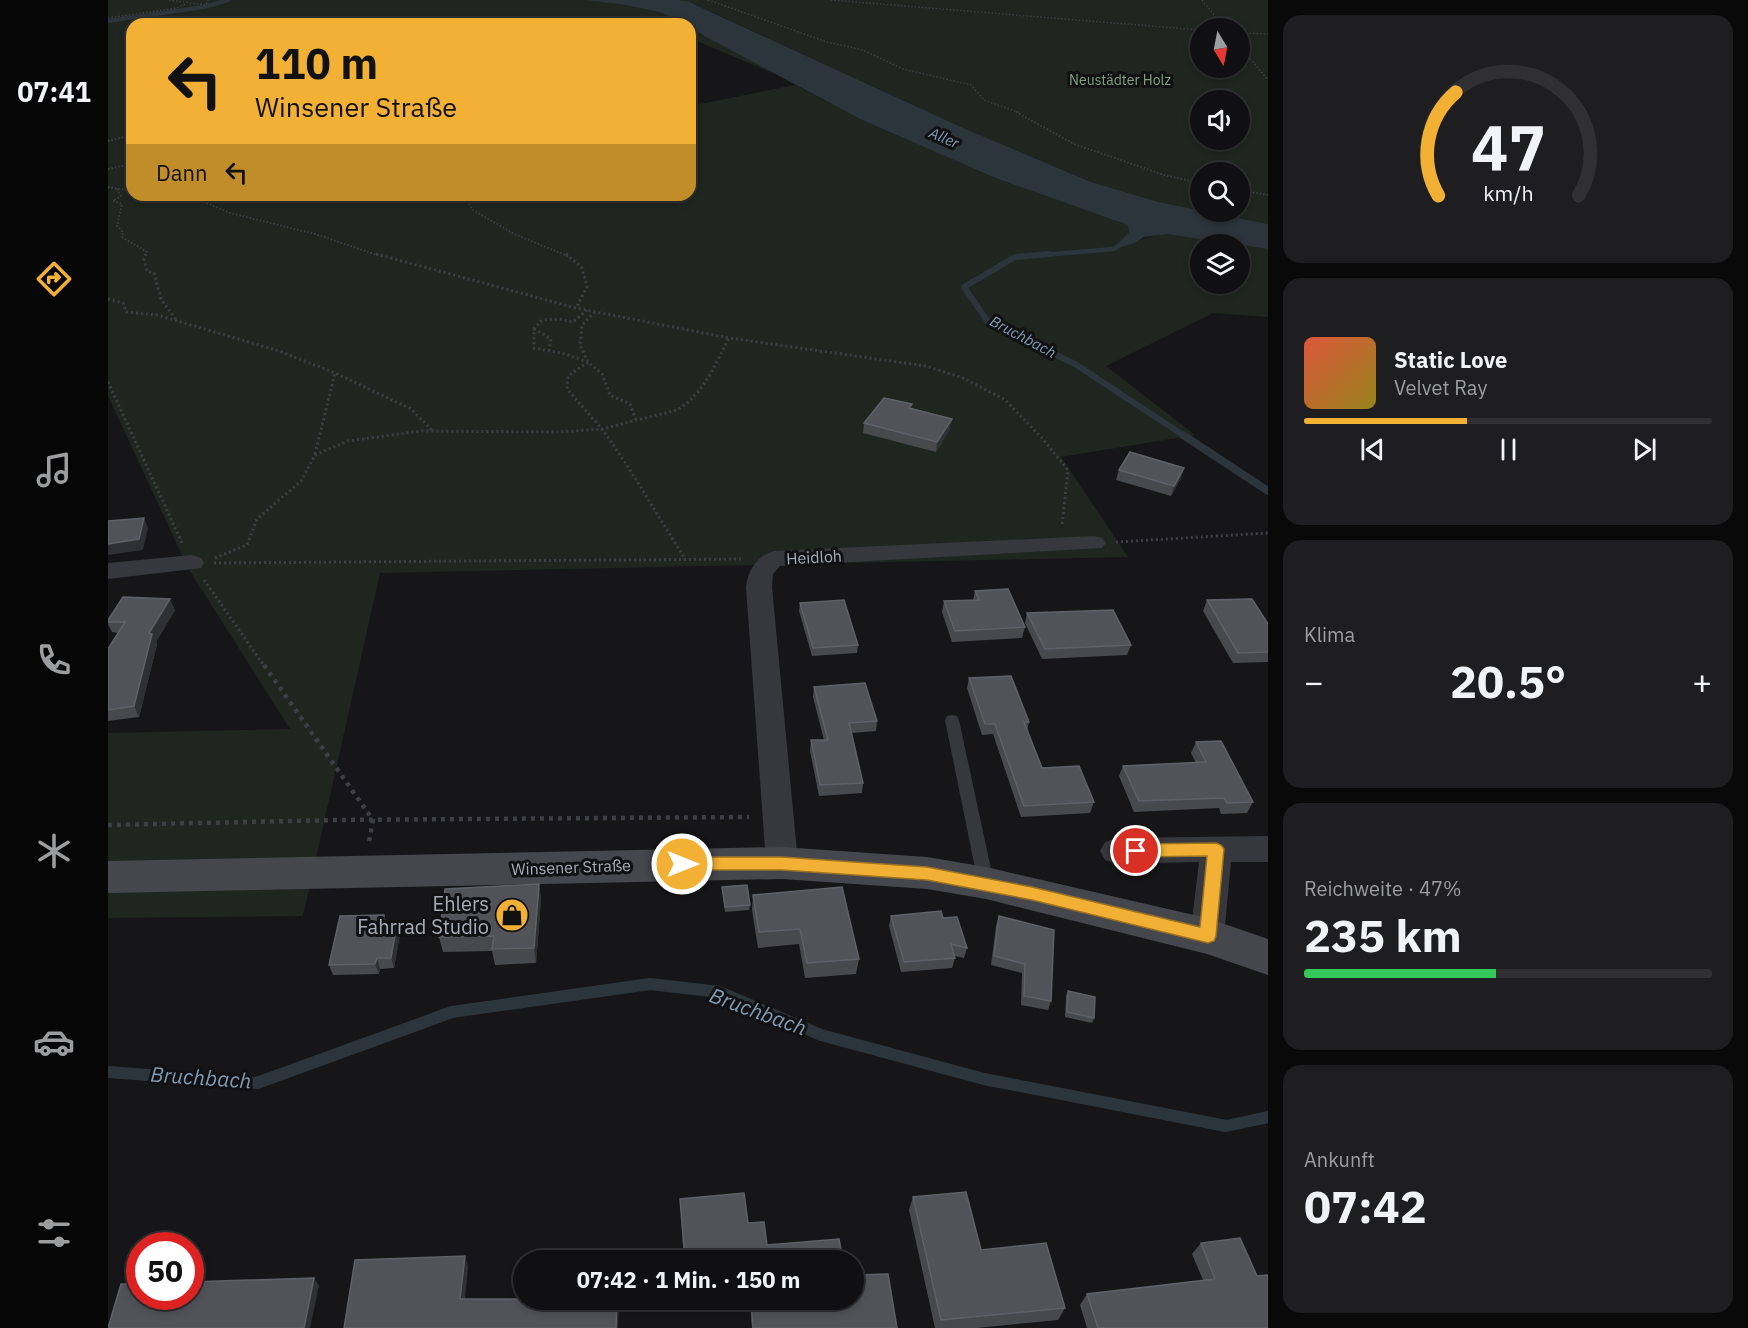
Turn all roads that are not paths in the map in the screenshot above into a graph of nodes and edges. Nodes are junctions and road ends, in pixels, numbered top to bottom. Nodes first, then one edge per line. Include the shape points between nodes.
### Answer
1 (1094, 543) road end
2 (196, 563) road end
3 (108, 572) edge
4 (952, 720) dead end
5 (781, 846) junction
6 (1216, 849) junction
7 (1268, 849) edge
8 (1116, 851) dead end
9 (108, 878) edge
10 (986, 883) junction
11 (1208, 936) junction
12 (1268, 957) edge

1 - 5 street, Heidloh via 774,559 765,566 759,575 759,587
2 - 3 street
4 - 10 lane
5 - 9 main road, Winsener Straße
5 - 10 main road, Winsener Straße
6 - 7 street
6 - 8 street
6 - 11 street
10 - 11 main road, Winsener Straße
11 - 12 main road, Winsener Straße

